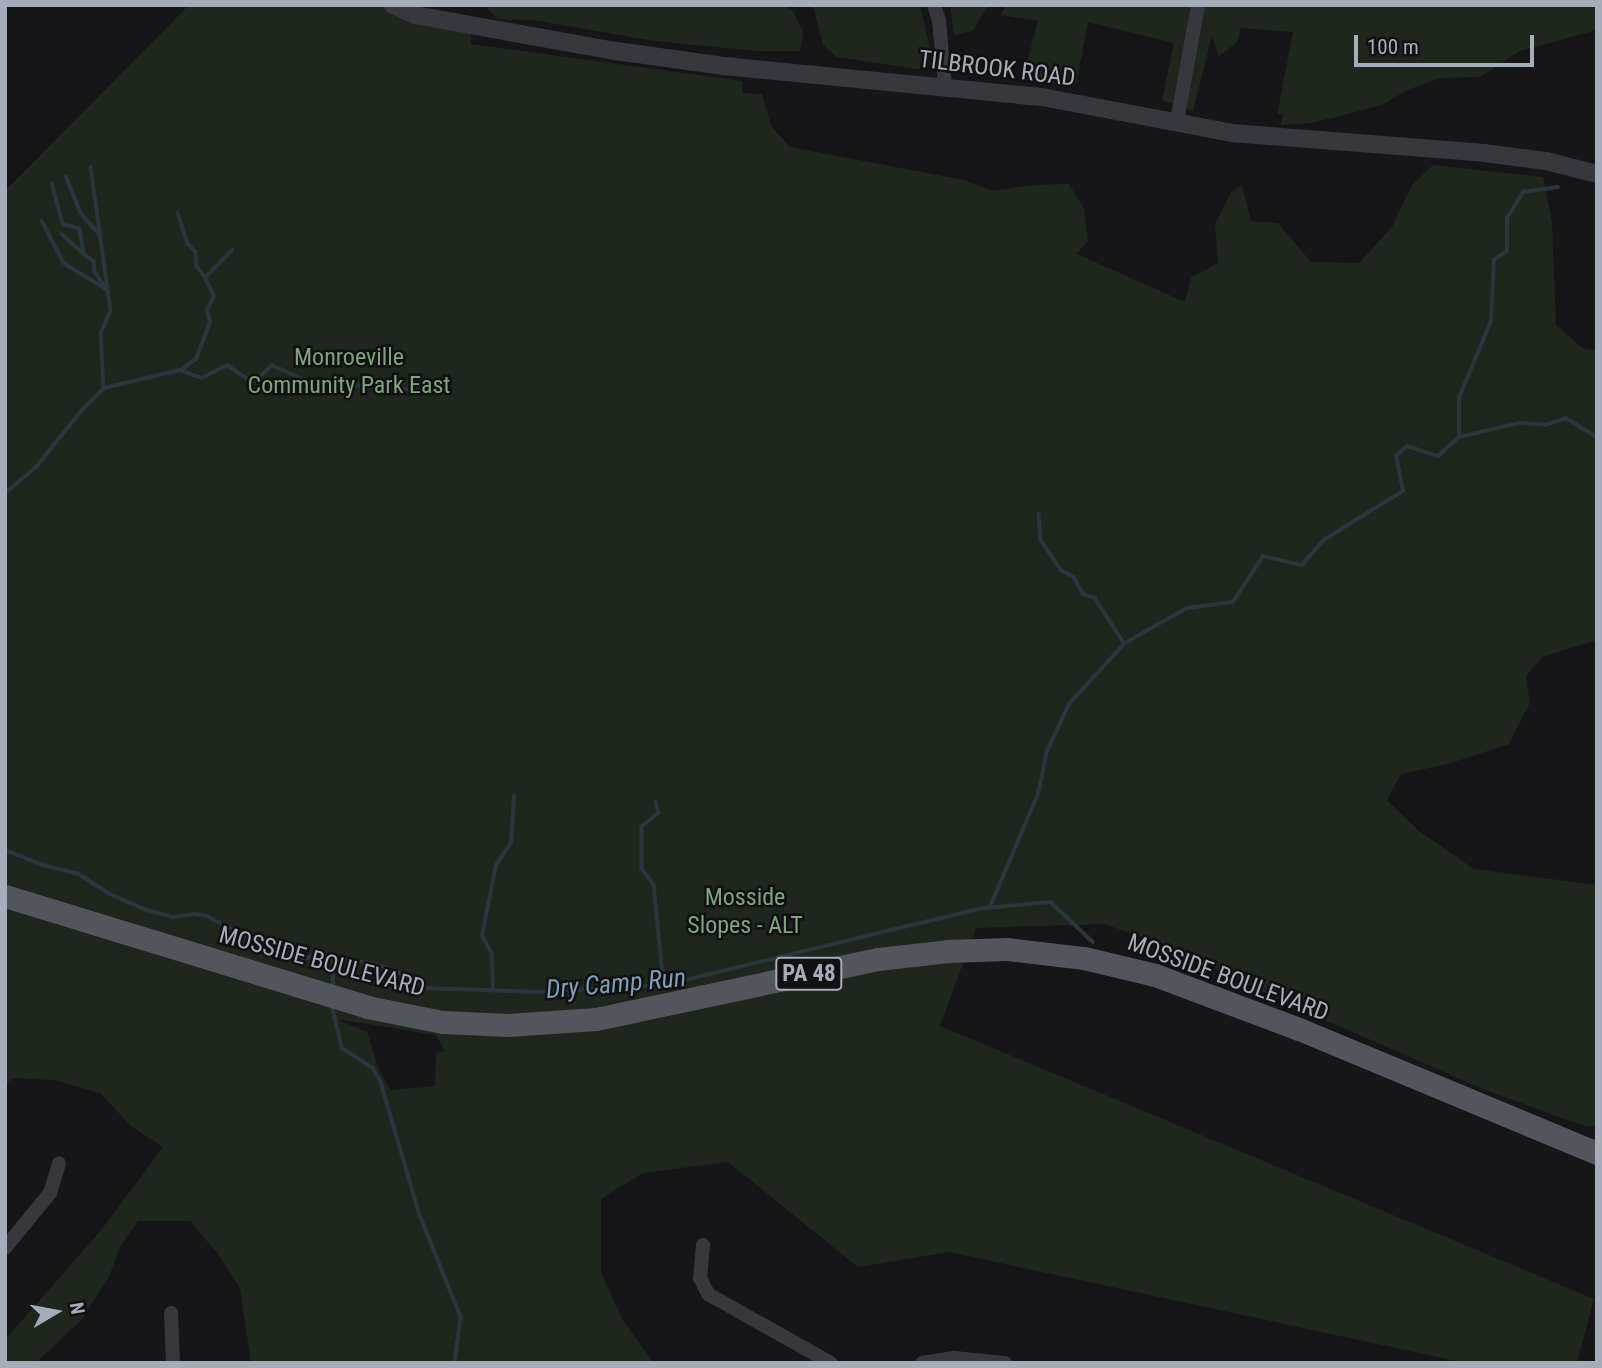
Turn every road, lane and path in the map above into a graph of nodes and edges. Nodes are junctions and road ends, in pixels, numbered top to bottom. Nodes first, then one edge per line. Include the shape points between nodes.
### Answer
1 (393, 5) edge
2 (934, 5) edge
3 (1198, 5) edge
4 (945, 87) junction
5 (1177, 121) junction
6 (1597, 174) edge
7 (5, 896) edge
8 (1597, 1153) edge
9 (59, 1163) dead end
10 (703, 1245) dead end
11 (5, 1248) edge
12 (171, 1313) dead end
13 (173, 1363) edge
14 (831, 1363) edge
15 (922, 1363) edge
16 (1005, 1363) edge

1 - 4 street, TILBROOK ROAD via 411,14 616,51
2 - 4 street
3 - 5 street
4 - 5 street, TILBROOK ROAD via 1042,97
5 - 6 street, TILBROOK ROAD via 1232,133 1546,161
7 - 8 main road, MOSSIDE BOULEVARD / PA 48 via 367,1007 443,1022 508,1025 596,1019 878,959 948,951 1007,949 1084,958 1167,979
9 - 11 street via 50,1193
10 - 14 street via 700,1278 708,1294
12 - 13 street
15 - 16 street via 954,1358

